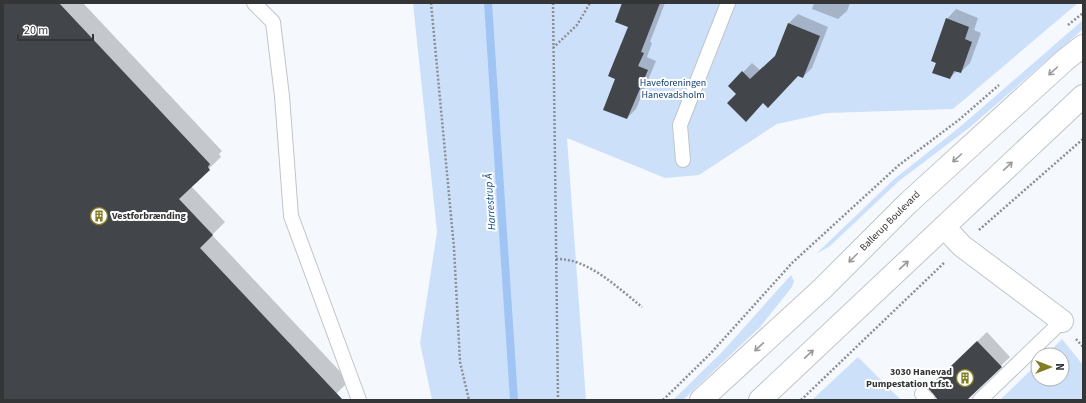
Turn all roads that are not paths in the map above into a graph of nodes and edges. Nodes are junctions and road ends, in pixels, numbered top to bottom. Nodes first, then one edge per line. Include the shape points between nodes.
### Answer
1 (254, 3) edge
2 (728, 3) edge
3 (1083, 46) edge
4 (1083, 96) edge
5 (683, 160) dead end
6 (944, 227) junction
7 (1062, 321) joint
8 (359, 400) edge
9 (701, 400) edge
10 (760, 400) edge
11 (980, 400) edge

1 - 8 lane via 273,22 282,96 291,216
2 - 5 lane via 680,125
3 -> 9 street, Ballerup Boulevard via 908,203 823,288
6 -> 4 street
6 - 7 street via 962,246
10 -> 6 street
7 - 11 lane

